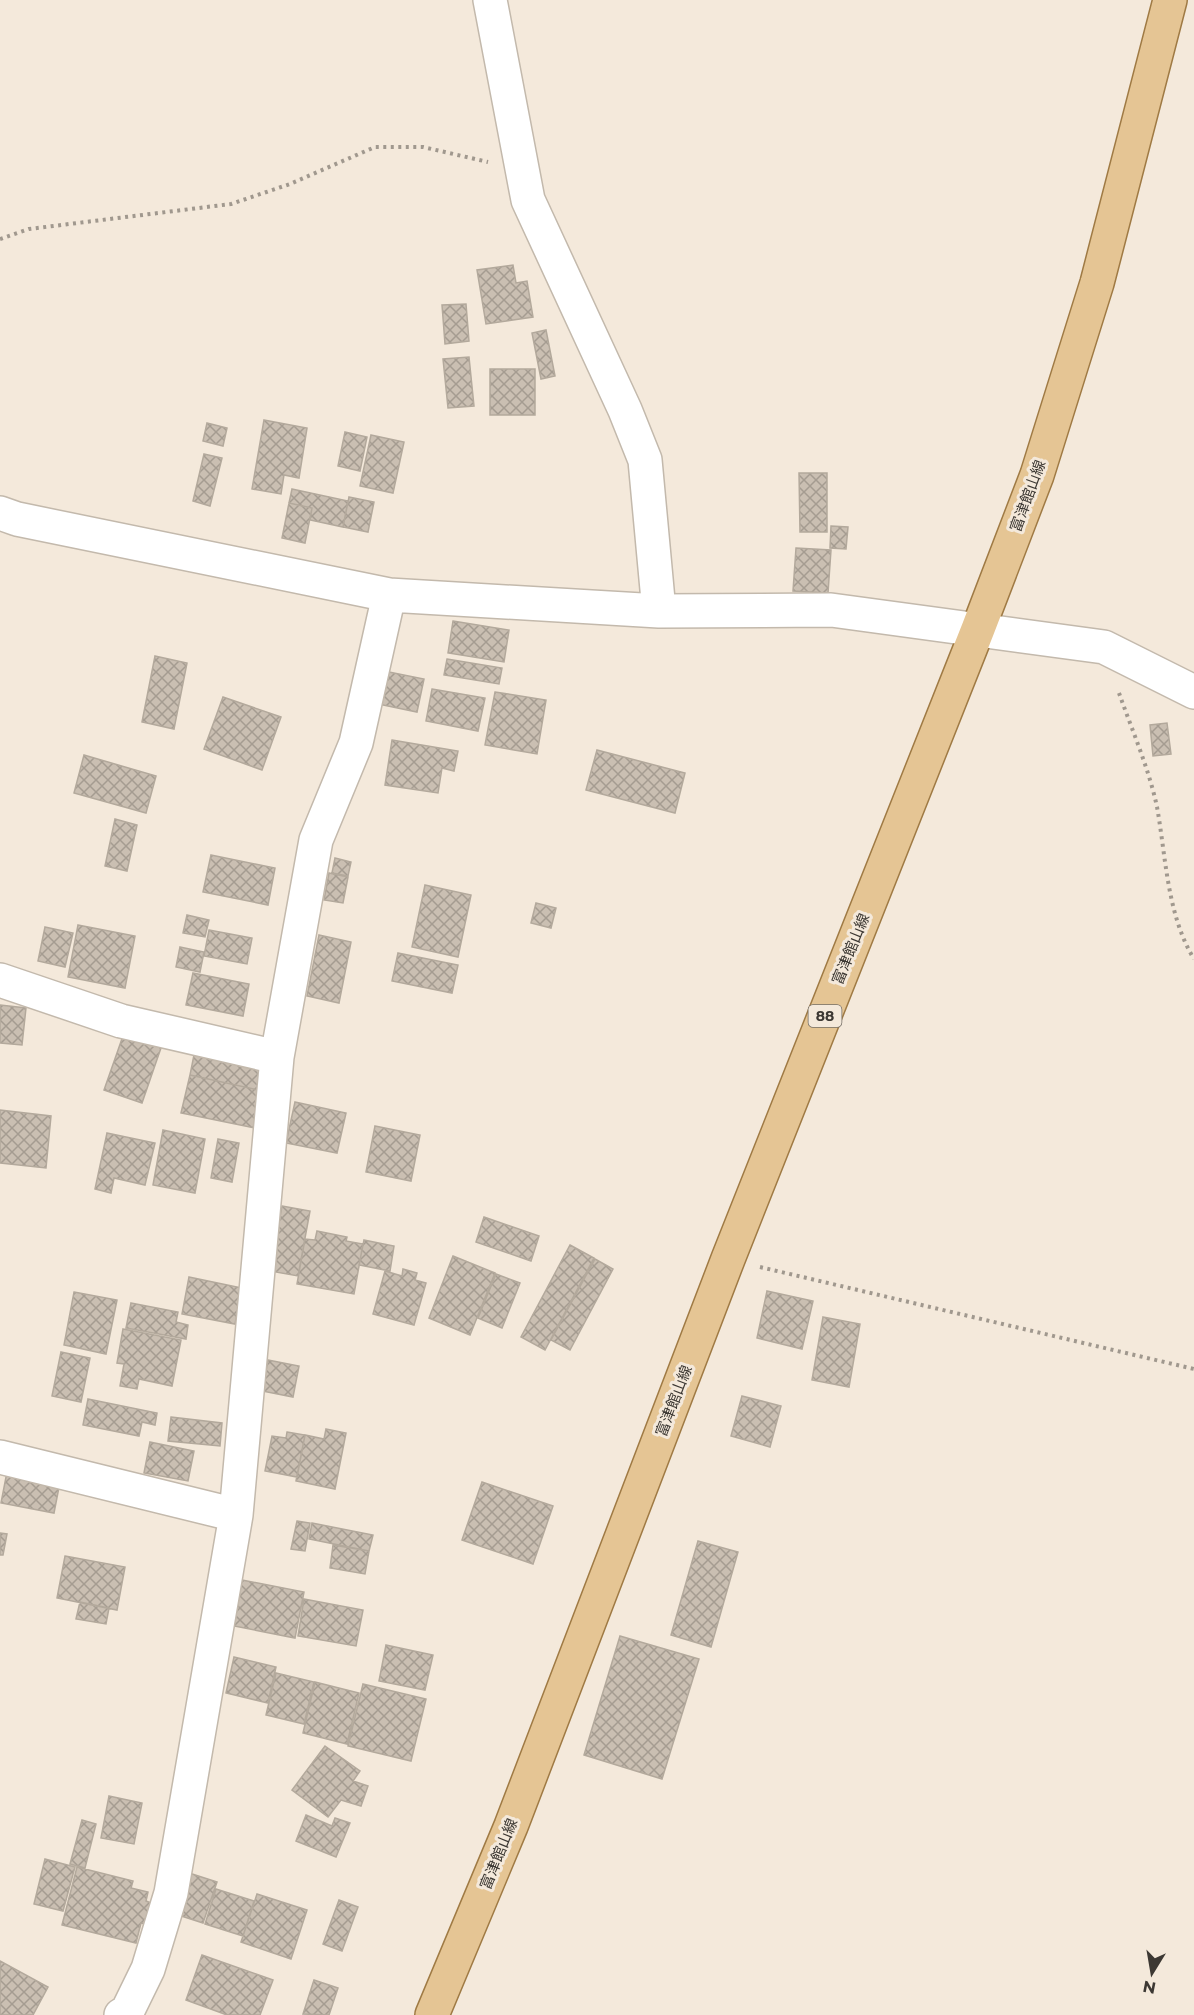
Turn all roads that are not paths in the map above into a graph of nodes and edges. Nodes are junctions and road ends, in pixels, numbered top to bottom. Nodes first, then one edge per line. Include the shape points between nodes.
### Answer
1 (490, 0) edge
2 (1170, 0) edge
3 (0, 513) edge
4 (389, 595) junction
5 (659, 611) junction
6 (978, 629) junction
7 (1194, 692) edge
8 (0, 980) edge
9 (277, 1057) junction
10 (0, 1457) edge
11 (236, 1515) junction
12 (121, 2015) edge
13 (432, 2015) edge

1 - 5 street via 528,200 645,460
2 - 6 main road, 富津館山線 / 88 via 1096,283 1037,475
3 - 4 street
4 - 5 street
4 - 9 street via 356,743 316,840
5 - 6 street via 831,610
6 - 7 street via 1104,647
6 - 13 main road, 富津館山線 / 88 via 728,1259 511,1826
8 - 9 street via 121,1021
9 - 11 street
10 - 11 street
11 - 12 street via 171,1893 148,1969 127,2012

